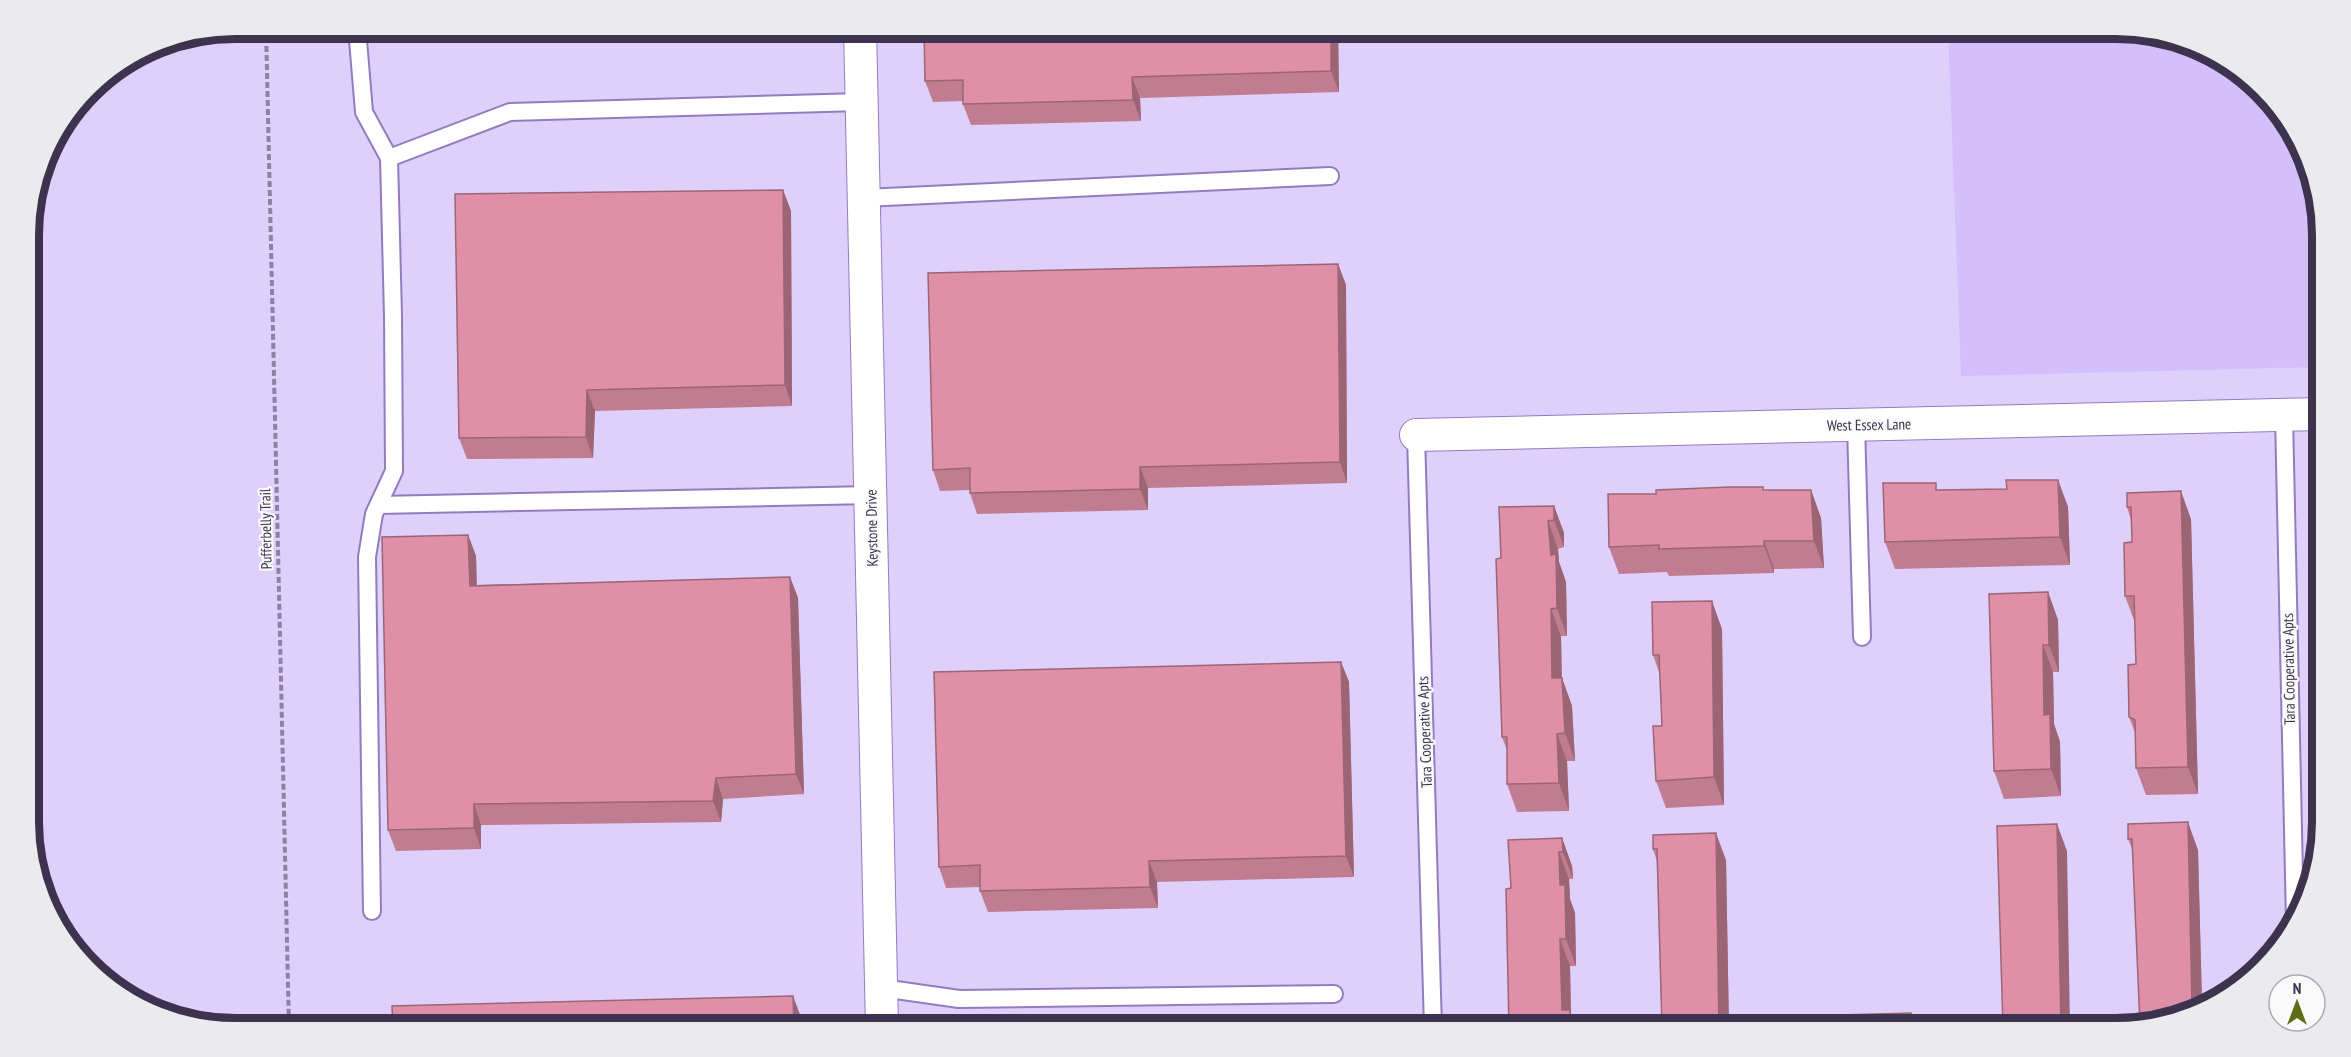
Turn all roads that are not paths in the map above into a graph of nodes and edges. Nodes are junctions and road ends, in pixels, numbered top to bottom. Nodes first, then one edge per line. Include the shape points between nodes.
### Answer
1 (358, 39) edge
2 (860, 39) edge
3 (861, 102) junction
4 (389, 158) junction
5 (1330, 176) dead end
6 (864, 198) junction
7 (2312, 414) edge
8 (2284, 415) junction
9 (1856, 425) junction
10 (1416, 435) joint
11 (871, 495) junction
12 (378, 505) junction
13 (1862, 638) dead end
14 (2295, 902) edge
15 (372, 911) dead end
16 (882, 988) junction
17 (1334, 994) dead end
18 (882, 1018) edge
19 (1433, 1018) edge

1 - 4 lane via 364,112
2 - 3 street, Keystone Drive
3 - 4 lane via 510,112
3 - 6 street, Keystone Drive
4 - 12 lane via 394,471
5 - 6 lane
6 - 11 street, Keystone Drive
7 - 8 street, West Essex Lane
8 - 9 street, West Essex Lane
8 - 14 lane, Tara Cooperative Apts
9 - 10 street, West Essex Lane
9 - 13 lane
10 - 19 lane, Tara Cooperative Apts
11 - 12 lane
11 - 16 street, Keystone Drive
12 - 15 lane via 367,557
16 - 17 lane via 959,999
16 - 18 street, Keystone Drive

